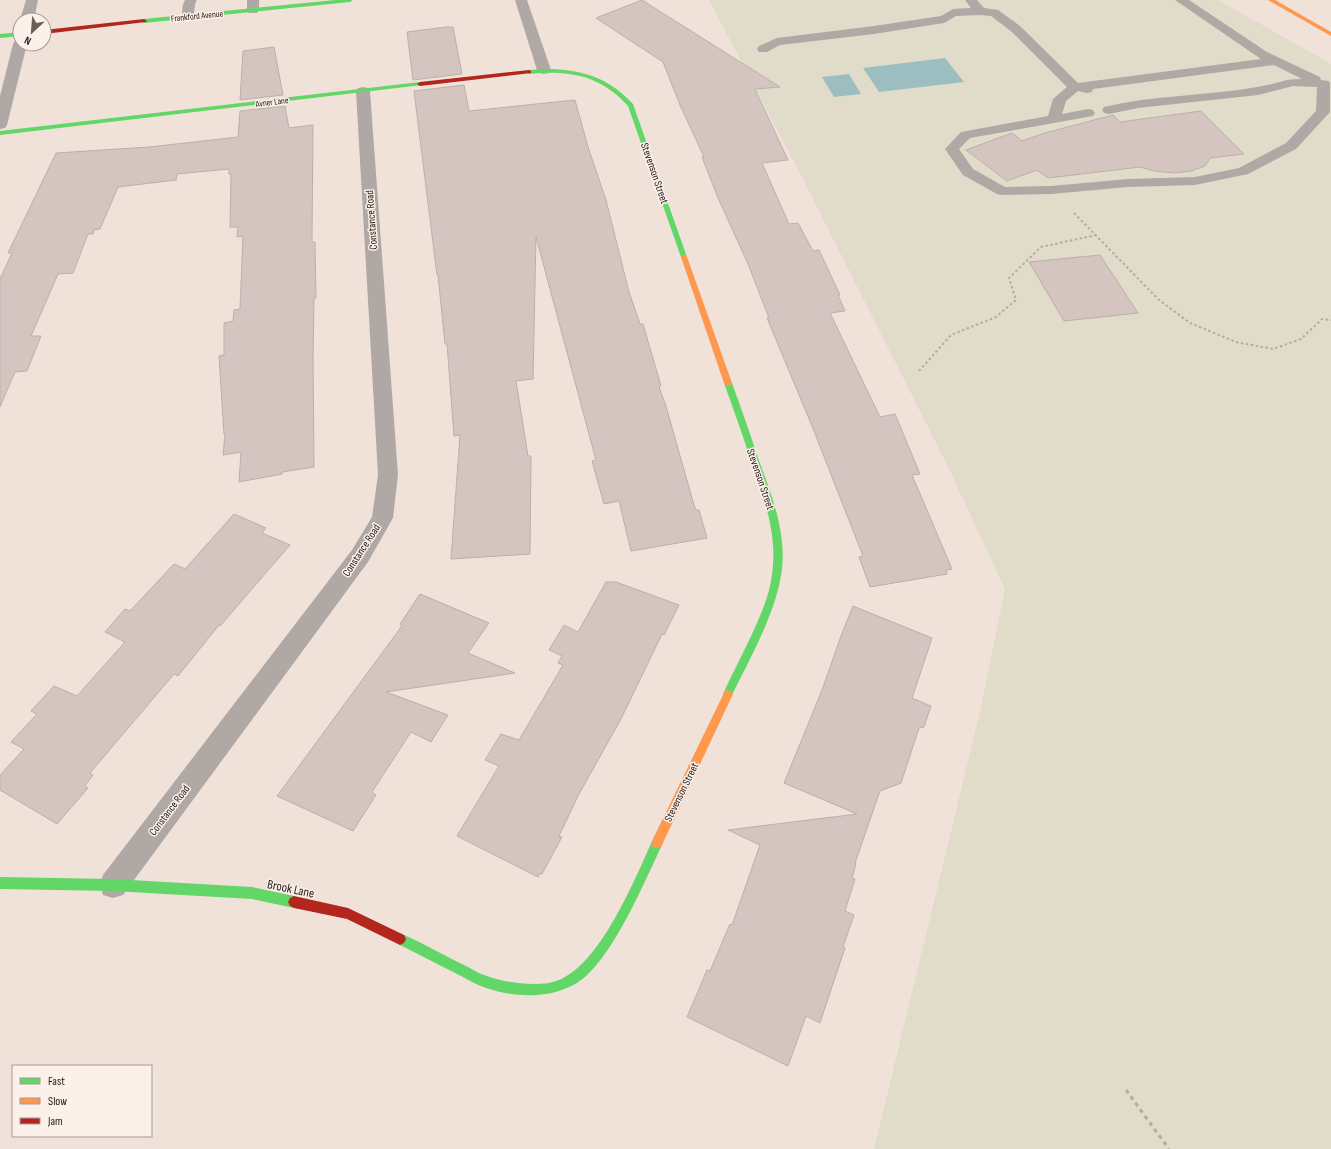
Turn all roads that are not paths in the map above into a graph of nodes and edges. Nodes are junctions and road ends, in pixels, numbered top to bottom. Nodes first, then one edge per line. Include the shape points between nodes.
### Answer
1 (32, 0) edge
2 (191, 0) edge
3 (350, 0) edge
4 (521, 0) edge
5 (971, 0) edge
6 (1181, 0) edge
7 (1271, 0) edge
8 (253, 5) edge
9 (980, 11) junction
10 (28, 12) edge
11 (188, 17) junction
12 (52, 31) edge
13 (1331, 34) edge
14 (12, 35) edge
15 (0, 36) edge
16 (763, 49) dead end
17 (18, 52) edge
18 (1275, 61) junction
19 (544, 70) junction
20 (1327, 82) edge
21 (1075, 87) junction
22 (363, 91) junction
23 (1134, 105) junction
24 (1109, 110) dead end
25 (1088, 113) dead end
26 (1054, 119) junction
27 (0, 125) edge
28 (0, 133) edge
29 (0, 883) edge
30 (113, 885) junction
31 (560, 986) joint

1 - 10 street
2 - 11 lane
3 - 8 street, Frankford Avenue
4 - 19 street
5 - 9 lane
6 - 18 lane
7 - 13 street
8 - 11 street, Frankford Avenue
9 - 16 lane via 953,13 944,19 874,30 777,42
9 - 21 lane via 994,13 1016,30
11 - 12 street, Frankford Avenue
14 - 15 street
17 - 27 street
18 - 20 lane
18 - 21 lane
19 - 22 street, Avner Lane
19 - 31 street, Stevenson Street via 595,78 618,89 630,105 772,508 778,533 775,582 768,608 625,910 590,963 576,977
20 - 23 lane via 1293,82 1258,91
20 - 26 lane via 1323,112 1291,146 1243,171 1195,181 1002,191 968,172 952,149 966,135
21 - 23 lane via 1105,92
21 - 26 lane via 1060,100
22 - 28 street, Avner Lane
22 - 30 street, Constance Road via 388,475 382,518 360,556
23 - 24 lane
25 - 26 lane
29 - 30 street, Brook Lane
30 - 31 street, Brook Lane via 252,893 348,914 489,983 528,990

